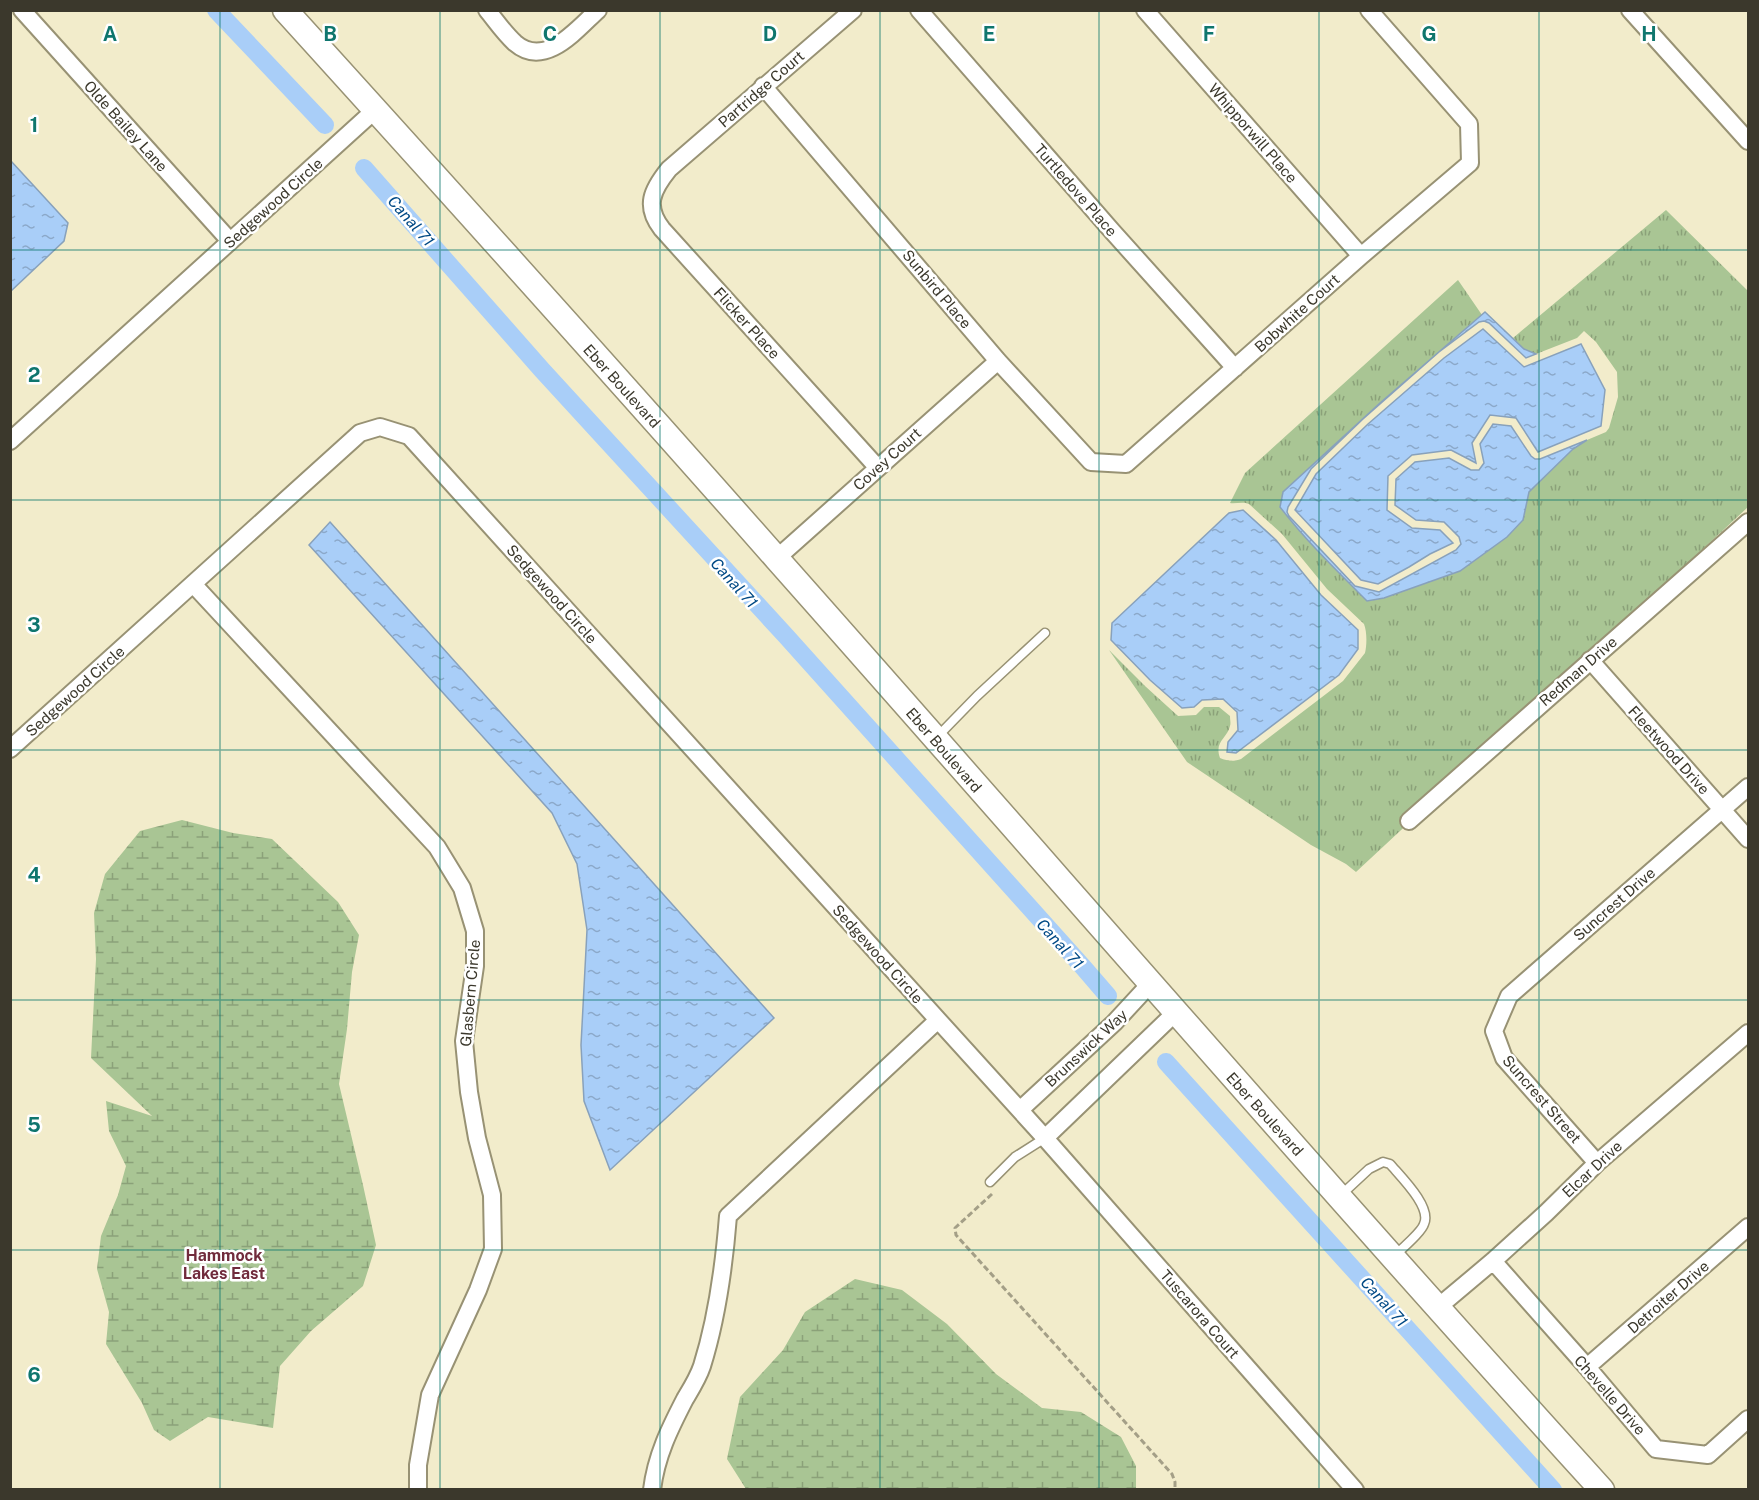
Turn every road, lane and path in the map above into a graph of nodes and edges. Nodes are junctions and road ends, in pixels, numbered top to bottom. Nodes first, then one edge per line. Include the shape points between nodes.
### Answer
1 (22, 10) edge
2 (285, 10) edge
3 (486, 10) edge
4 (598, 10) edge
5 (853, 10) edge
6 (919, 10) edge
7 (1145, 10) edge
8 (1369, 10) edge
9 (1629, 10) edge
10 (764, 86) junction
11 (375, 110) junction
12 (1749, 141) edge
13 (669, 169) joint
14 (230, 241) junction
15 (1361, 256) junction
16 (998, 361) junction
17 (1235, 368) junction
18 (10, 441) edge
19 (1126, 464) joint
20 (877, 467) junction
21 (1749, 522) edge
22 (777, 558) junction
23 (193, 584) junction
24 (1045, 633) dead end
25 (1590, 660) junction
26 (935, 739) junction
27 (10, 749) edge
28 (1749, 787) edge
29 (1722, 810) junction
30 (1409, 821) dead end
31 (1749, 838) edge
32 (1150, 984) junction
33 (1175, 1013) junction
34 (938, 1020) junction
35 (1494, 1031) joint
36 (1749, 1033) edge
37 (1020, 1110) junction
38 (1045, 1138) junction
39 (1597, 1163) junction
40 (990, 1182) dead end
41 (996, 1191) dead end
42 (1338, 1197) junction
43 (1749, 1227) edge
44 (1393, 1258) junction
45 (1493, 1261) junction
46 (1437, 1308) junction
47 (1587, 1367) junction
48 (1749, 1419) edge
49 (418, 1490) edge
50 (652, 1490) edge
51 (1175, 1490) edge
52 (1355, 1490) edge
53 (1602, 1490) edge

1 - 14 street, Olde Bailey Lane
2 - 11 street, Eber Boulevard
3 - 4 street via 515,43 533,52 543,52 564,40
5 - 10 street, Partridge Court
6 - 17 street, Turtledove Place
7 - 15 street, Whipporwill Place
8 - 15 street, Bobwhite Court via 1469,124 1470,164
9 - 12 street
10 - 13 street, Partridge Court
10 - 16 street, Sunbird Place
11 - 14 street, Sedgewood Circle
11 - 22 street, Eber Boulevard
13 - 20 street, Flicker Place via 653,195 654,219
14 - 18 street, Sedgewood Circle
15 - 17 street, Bobwhite Court
16 - 19 street, Sunbird Place via 1091,462
16 - 20 street, Covey Court
17 - 19 street, Bobwhite Court
20 - 22 street, Covey Court
21 - 25 street, Redman Drive
22 - 26 street, Eber Boulevard
23 - 27 street, Sedgewood Circle
23 - 34 street, Sedgewood Circle via 360,433 380,427 409,436
23 - 49 street, Glasbern Circle via 437,847 462,888 475,931 475,966 464,1041 477,1137 492,1195 493,1250 430,1395 418,1465
24 - 26 lane
25 - 29 street, Fleetwood Drive
25 - 30 street, Redman Drive
26 - 32 street, Eber Boulevard
28 - 29 street, Suncrest Drive
29 - 31 street, Fleetwood Drive
29 - 35 street, Suncrest Drive via 1509,996
32 - 33 street, Eber Boulevard
32 - 37 street, Brunswick Way
33 - 38 street
33 - 42 street, Eber Boulevard
34 - 37 street, Sedgewood Circle
34 - 50 street via 728,1216 717,1310 701,1368 666,1436
35 - 39 street, Suncrest Street via 1504,1058
36 - 39 street, Elcar Drive
37 - 38 street, Sedgewood Circle
38 - 40 lane via 1015,1157
38 - 52 street, Tuscarora Court
39 - 45 street, Elcar Drive
41 - 51 path via 955,1228 956,1235 1172,1474
42 - 44 street, Eber Boulevard
42 - 44 lane via 1369,1169 1383,1162 1390,1164 1421,1202 1426,1215 1424,1225
43 - 47 street, Detroiter Drive
44 - 46 street, Eber Boulevard
45 - 46 street, Elcar Drive
45 - 47 street, Chevelle Drive
46 - 53 street, Eber Boulevard
47 - 48 street, Chevelle Drive via 1656,1449 1708,1455

